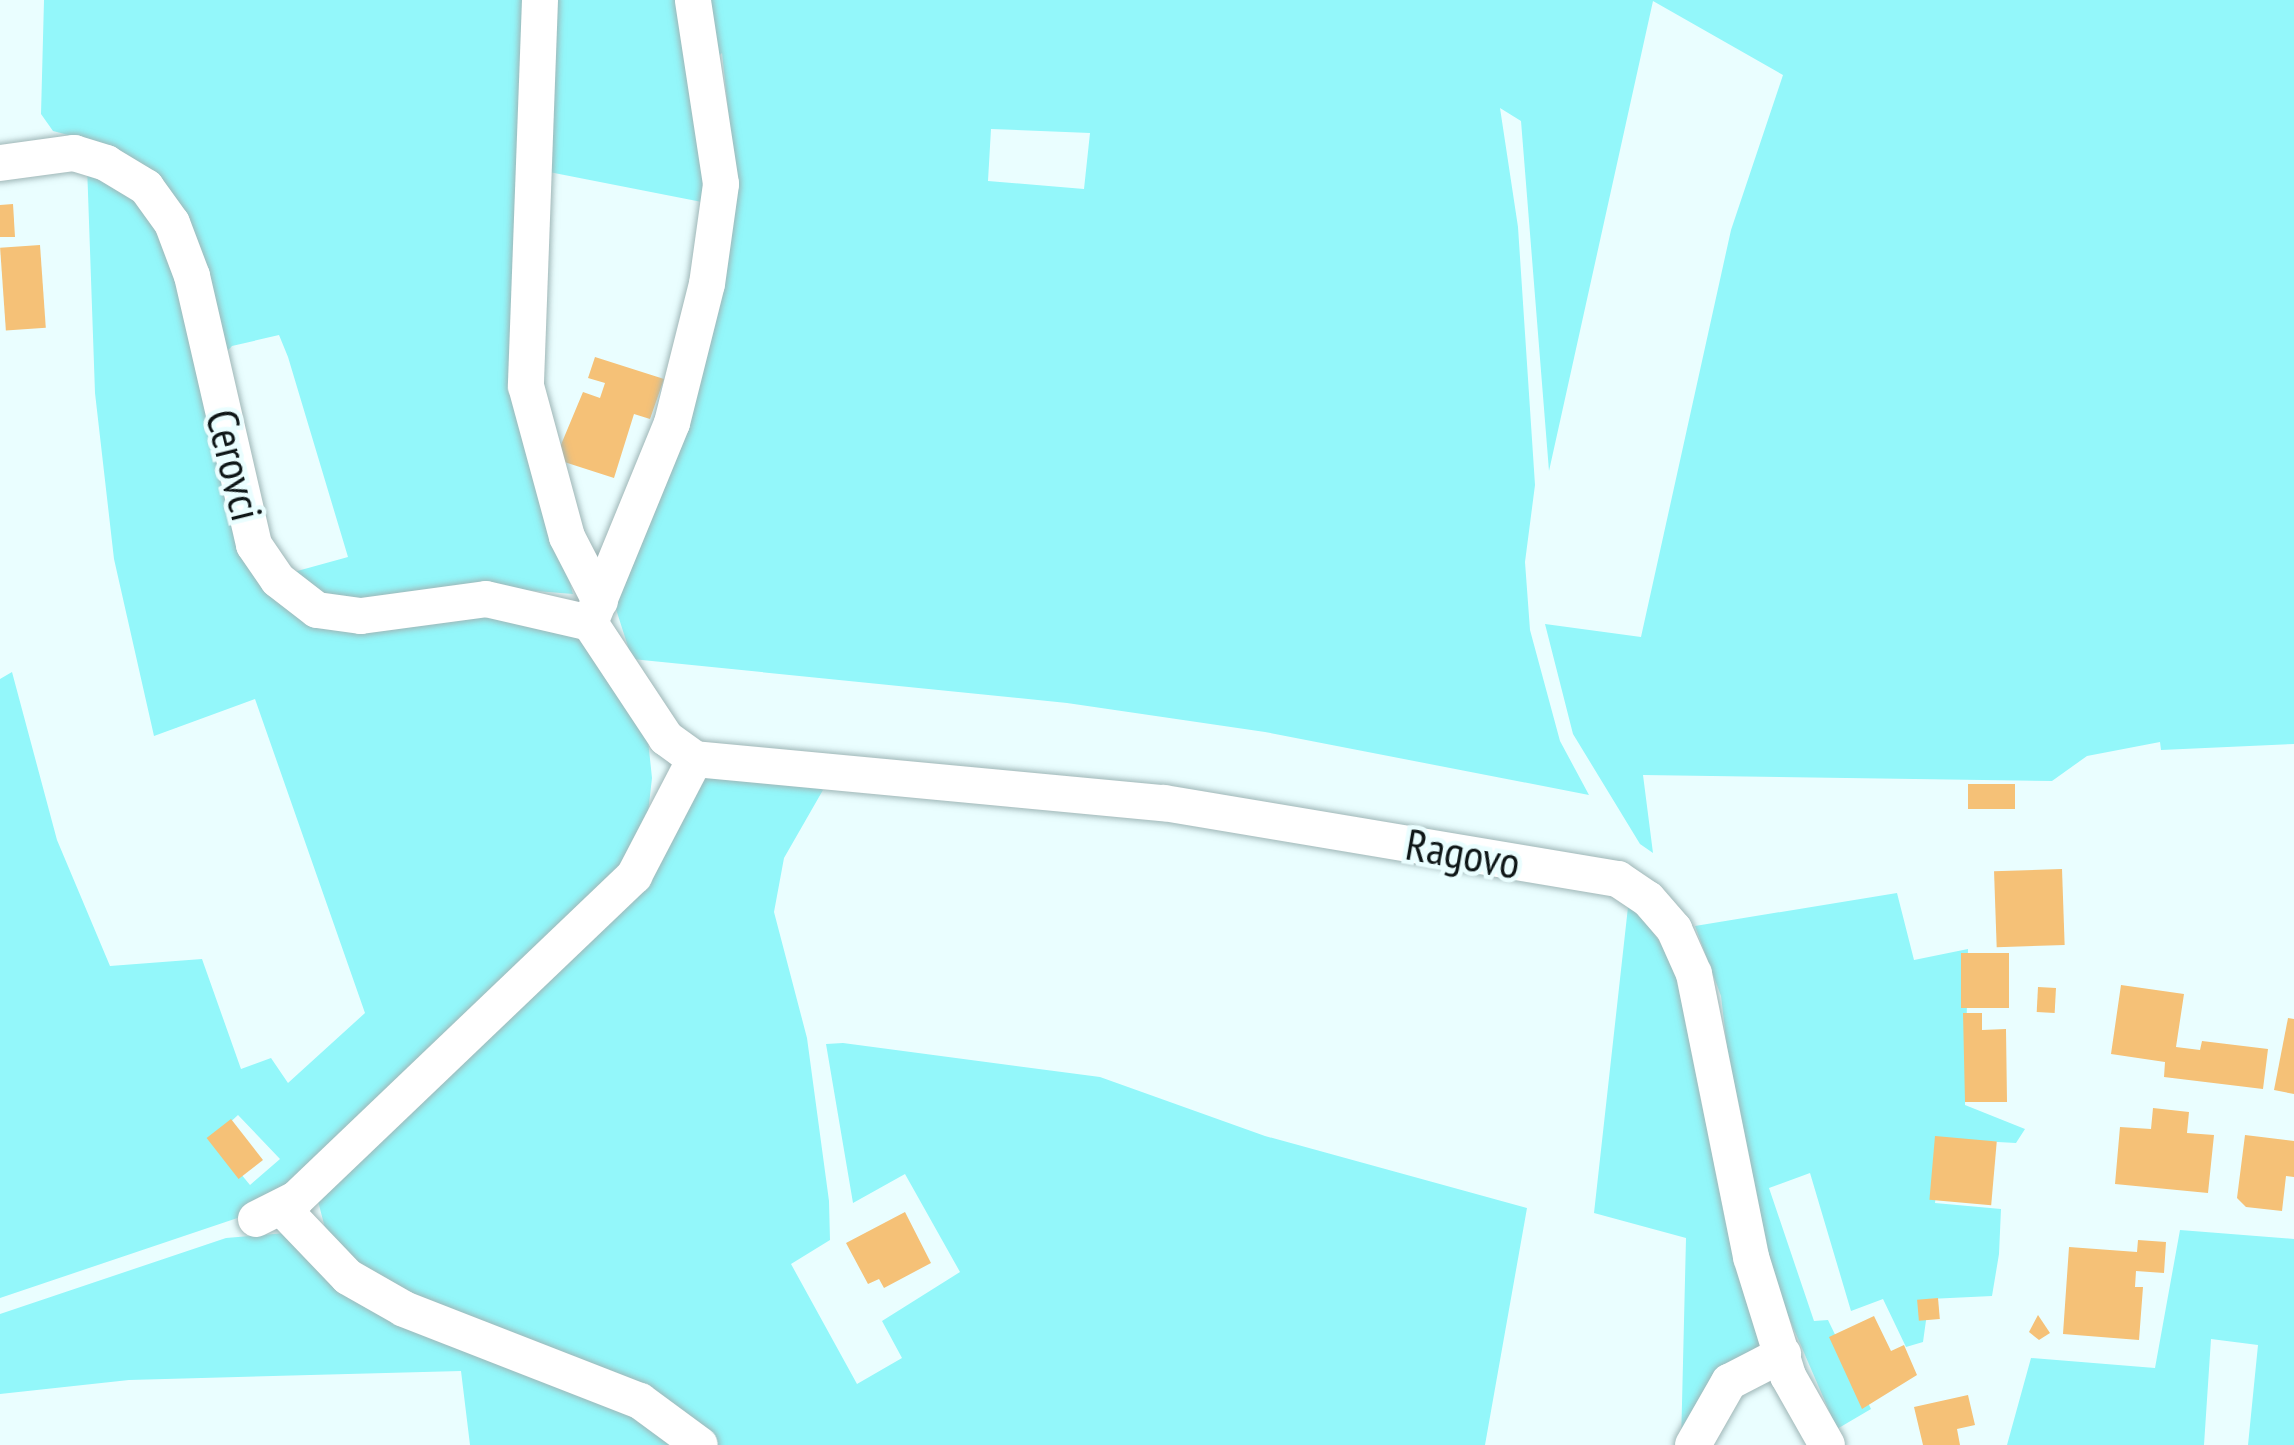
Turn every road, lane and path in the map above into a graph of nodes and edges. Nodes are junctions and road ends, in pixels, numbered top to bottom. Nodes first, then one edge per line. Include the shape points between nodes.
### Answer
1 (540, 0) edge
2 (693, 0) edge
3 (0, 163) edge
4 (595, 612) junction
5 (694, 759) junction
6 (1783, 1354) junction
7 (700, 1445) edge
8 (1693, 1445) edge
9 (1827, 1445) edge

1 - 4 street via 526,386
2 - 4 street via 721,184 707,284 672,423
3 - 4 street, Cerovci via 74,153 106,163 146,187 172,223 192,276 254,545 278,580 317,610 361,616 486,598
4 - 5 street via 666,738
5 - 6 street, Ragovo via 1164,803 1618,879 1673,928 1694,974 1751,1257
5 - 7 street via 634,876 269,1214 348,1277 426,1318 640,1401
6 - 8 street via 1730,1382
6 - 9 street, Ragovo

